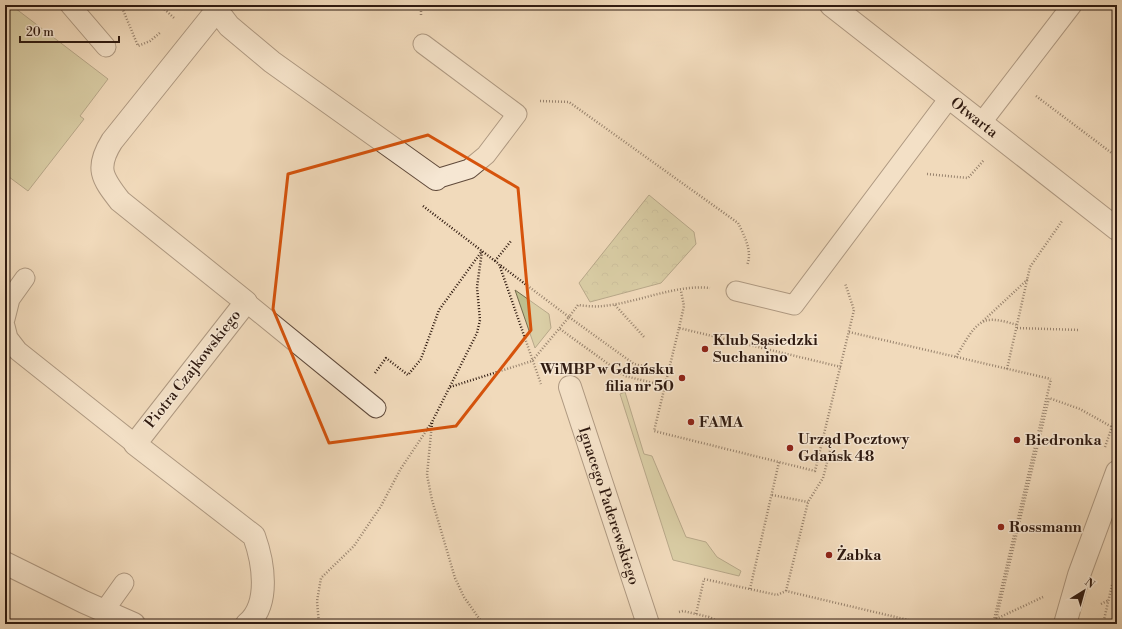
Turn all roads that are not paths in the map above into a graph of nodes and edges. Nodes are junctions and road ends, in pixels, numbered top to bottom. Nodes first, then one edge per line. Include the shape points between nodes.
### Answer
1 (70, 5) edge
2 (831, 5) edge
3 (1072, 5) edge
4 (215, 7) edge
5 (424, 44) dead end
6 (106, 47) dead end
7 (950, 97) junction
8 (982, 122) junction
9 (436, 179) joint
10 (1114, 221) edge
11 (25, 278) dead end
12 (736, 291) road end
13 (246, 302) junction
14 (5, 319) edge
15 (5, 326) edge
16 (570, 387) road end
17 (376, 408) dead end
18 (135, 444) junction
19 (1117, 472) edge
20 (5, 563) edge
21 (124, 583) dead end
22 (104, 611) junction
23 (134, 624) edge
24 (247, 624) edge
25 (648, 624) edge
26 (1064, 624) edge

1 - 6 lane
2 - 7 street, Otwarta
3 - 8 lane
4 - 9 street, Piotra Czajkowskiego via 229,26 272,62
4 - 13 street, Piotra Czajkowskiego via 112,141 104,153 101,171 120,201
5 - 9 lane via 517,114 486,155 468,169
7 - 8 street, Otwarta
7 - 12 lane via 794,305
8 - 10 street, Otwarta via 1079,198
11 - 14 lane via 10,299
13 - 17 lane
13 - 18 street, Piotra Czajkowskiego
15 - 18 lane via 8,338 18,351
16 - 25 street, Ignacego Paderewskiego
18 - 24 street, Piotra Czajkowskiego via 254,536 261,555 263,586 259,605
19 - 26 street
20 - 22 street
21 - 22 lane
22 - 23 street

